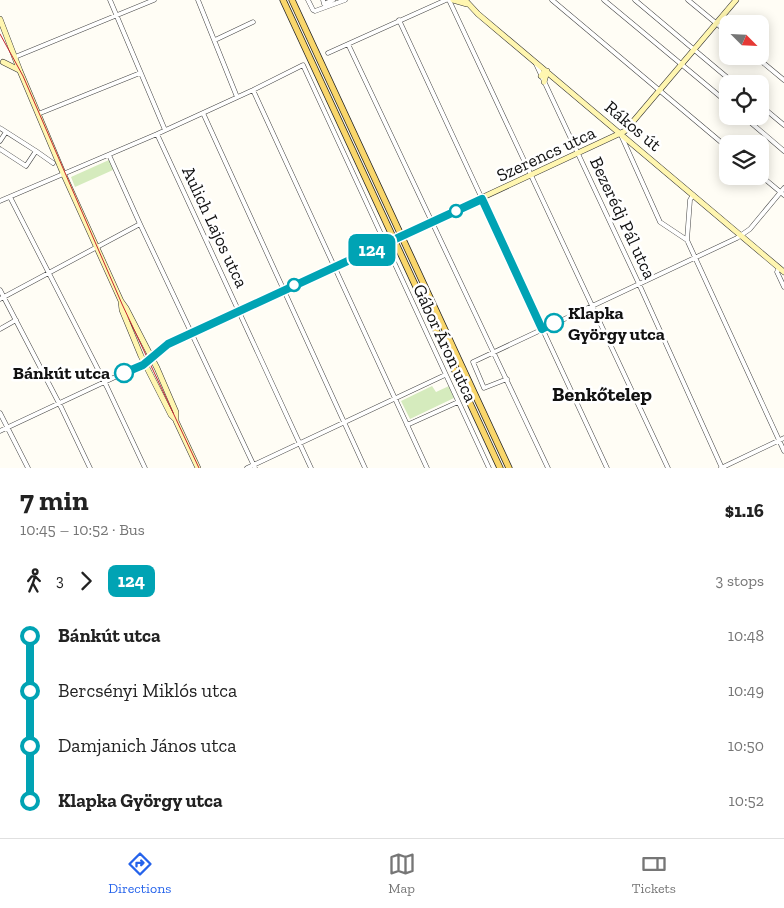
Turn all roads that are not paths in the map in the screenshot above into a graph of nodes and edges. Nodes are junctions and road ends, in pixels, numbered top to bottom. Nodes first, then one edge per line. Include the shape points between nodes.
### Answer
1 (110, 0) edge
2 (154, 0) edge
3 (198, 0) edge
4 (283, 0) edge
5 (292, 0) edge
6 (308, 0) edge
7 (323, 0) edge
8 (345, 0) edge
9 (450, 0) edge
10 (552, 0) edge
11 (604, 0) edge
12 (635, 0) edge
13 (688, 0) edge
14 (736, 0) edge
15 (336, 1) edge
16 (466, 2) edge
17 (116, 15) junction
18 (0, 19) edge
19 (399, 20) junction
20 (253, 22) dead end
21 (716, 24) junction
22 (719, 26) edge
23 (215, 40) junction
24 (348, 44) junction
25 (694, 50) junction
26 (328, 53) dead end
27 (15, 57) junction
28 (534, 62) junction
29 (1, 63) edge
30 (682, 65) junction
31 (766, 65) edge
32 (19, 70) junction
33 (547, 72) junction
34 (140, 73) junction
35 (724, 75) edge
36 (553, 77) junction
37 (543, 80) junction
38 (784, 80) edge
39 (253, 90) junction
40 (660, 91) junction
41 (719, 96) edge
42 (237, 97) junction
43 (769, 112) edge
44 (203, 113) junction
45 (38, 114) junction
46 (754, 125) edge
47 (784, 125) edge
48 (0, 128) edge
49 (165, 130) junction
50 (6, 132) junction
51 (156, 134) junction
52 (620, 134) junction
53 (719, 140) edge
54 (0, 141) edge
55 (0, 149) edge
56 (638, 149) junction
57 (784, 151) edge
58 (36, 152) junction
59 (578, 153) junction
60 (109, 155) junction
61 (629, 155) junction
62 (53, 163) dead end
63 (63, 173) junction
64 (532, 176) junction
65 (769, 182) edge
66 (783, 192) edge
67 (693, 195) junction
68 (10, 197) junction
69 (482, 199) junction
70 (0, 200) edge
71 (432, 221) junction
72 (140, 224) junction
73 (741, 235) junction
74 (402, 236) junction
75 (394, 240) junction
76 (687, 240) junction
77 (384, 245) junction
78 (97, 248) junction
79 (695, 258) junction
80 (334, 267) junction
81 (782, 270) edge
82 (48, 273) junction
83 (639, 284) junction
84 (784, 286) edge
85 (0, 290) edge
86 (283, 291) junction
87 (2, 298) edge
88 (121, 302) junction
89 (592, 306) junction
90 (238, 311) junction
91 (16, 320) junction
92 (0, 329) edge
93 (542, 329) junction
94 (192, 333) junction
95 (494, 352) junction
96 (151, 358) junction
97 (146, 363) junction
98 (445, 375) junction
99 (507, 379) junction
100 (105, 382) junction
101 (395, 398) junction
102 (458, 402) junction
103 (60, 403) junction
104 (0, 413) edge
105 (176, 421) junction
106 (344, 422) junction
107 (407, 425) junction
108 (8, 428) junction
109 (0, 431) edge
110 (784, 438) edge
111 (779, 440) junction
112 (299, 442) junction
113 (784, 451) edge
114 (255, 466) edge
115 (28, 468) edge
116 (90, 468) edge
117 (145, 468) edge
118 (198, 468) edge
119 (247, 468) edge
120 (311, 468) edge
121 (365, 468) edge
122 (427, 468) edge
123 (489, 468) edge
124 (500, 468) edge
125 (509, 468) edge
126 (548, 468) edge
127 (607, 468) edge
128 (668, 468) edge
129 (722, 468) edge

1 - 17 street
2 - 17 street
3 - 23 street
4 - 75 main road
5 - 74 main road
6 - 15 street via 315,11
7 - 15 street via 324,4
8 - 15 street
9 - 16 street
9 - 19 street
9 - 64 street
10 - 40 street
11 - 30 street
12 - 25 street
13 - 21 street
14 - 21 street, Szerencs utca
16 - 28 street, Rákos út
17 - 27 street
17 - 34 street
18 - 27 street
19 - 24 street
19 - 69 street
20 - 23 street
21 - 22 street
21 - 25 street, Szerencs utca
23 - 42 street
24 - 26 street
24 - 71 street
25 - 30 street, Szerencs utca
25 - 35 street
27 - 29 street
27 - 32 street
28 - 33 street, Rákos út
28 - 37 street, Bezerédj Pál utca
29 - 32 street
30 - 40 street, Szerencs utca
30 - 41 street
31 - 38 street
32 - 45 street
33 - 36 street, Rákos út
33 - 37 street via 544,72
34 - 45 street
34 - 49 street
36 - 37 street
36 - 52 street, Rákos út
37 - 59 street, Bezerédj Pál utca
39 - 42 street
39 - 77 street, Gábor Áron utca via 303,65
39 - 80 street
40 - 52 street, Szerencs utca
40 - 53 street
42 - 44 street
43 - 47 street
44 - 49 street
44 - 86 street
45 - 63 street
46 - 57 street
48 - 50 street
49 - 51 street
50 - 54 street
50 - 58 street
51 - 60 street
51 - 90 street, Aulich Lajos utca
52 - 56 street, Rákos út
52 - 59 street, Szerencs utca
52 - 61 street
55 - 58 street via 26,166
56 - 61 street
56 - 67 street, Rákos út
58 - 62 street
59 - 64 street, Szerencs utca
59 - 83 street, Bezerédj Pál utca
60 - 63 street
60 - 72 street
61 - 76 street via 660,222
63 - 68 street
63 - 78 street
64 - 69 street, Szerencs utca
64 - 89 street
65 - 66 street
66 - 73 street
67 - 73 street, Rákos út
67 - 76 street
68 - 70 street
68 - 82 street
69 - 71 street, Szerencs utca
69 - 93 street
71 - 74 street, Szerencs utca
71 - 95 street
72 - 78 street
72 - 94 street
73 - 79 street
73 - 81 street, Rákos út
74 - 75 street, Szerencs utca
74 - 125 main road
75 - 77 street, Szerencs utca
75 - 124 main road
76 - 79 street
77 - 80 street, Szerencs utca
77 - 98 street, Gábor Áron utca
78 - 82 street
78 - 88 street
79 - 83 street
79 - 111 street
80 - 86 street, Szerencs utca
80 - 101 street
81 - 84 street via 776,272
82 - 87 street
82 - 100 street
83 - 89 street
83 - 129 street, Bezerédj Pál utca
85 - 87 street
86 - 90 street, Szerencs utca
86 - 106 street
87 - 91 street
88 - 96 street
88 - 97 street
89 - 93 street
89 - 128 street
90 - 94 street, Szerencs utca
90 - 112 street, Aulich Lajos utca
91 - 92 street
91 - 103 street
93 - 95 street
93 - 127 street
94 - 96 street, Szerencs utca via 168,344
94 - 114 street
95 - 99 street
95 - 99 street via 473,362 484,388
96 - 97 street, Szerencs utca
96 - 105 street via 176,412
97 - 100 street, Szerencs utca
97 - 105 street
98 - 101 street
98 - 102 street, Gábor Áron utca
99 - 126 street
100 - 103 street, Szerencs utca
100 - 117 street
101 - 106 street
101 - 107 street
102 - 107 street
102 - 123 street, Gábor Áron utca
103 - 108 street, Szerencs utca
103 - 116 street
104 - 108 street
105 - 118 street
106 - 112 street
106 - 121 street
107 - 122 street
108 - 109 street, Szerencs utca
108 - 115 street
110 - 111 street
111 - 113 street
111 - 129 street
112 - 114 street
112 - 120 street, Aulich Lajos utca
114 - 119 street

